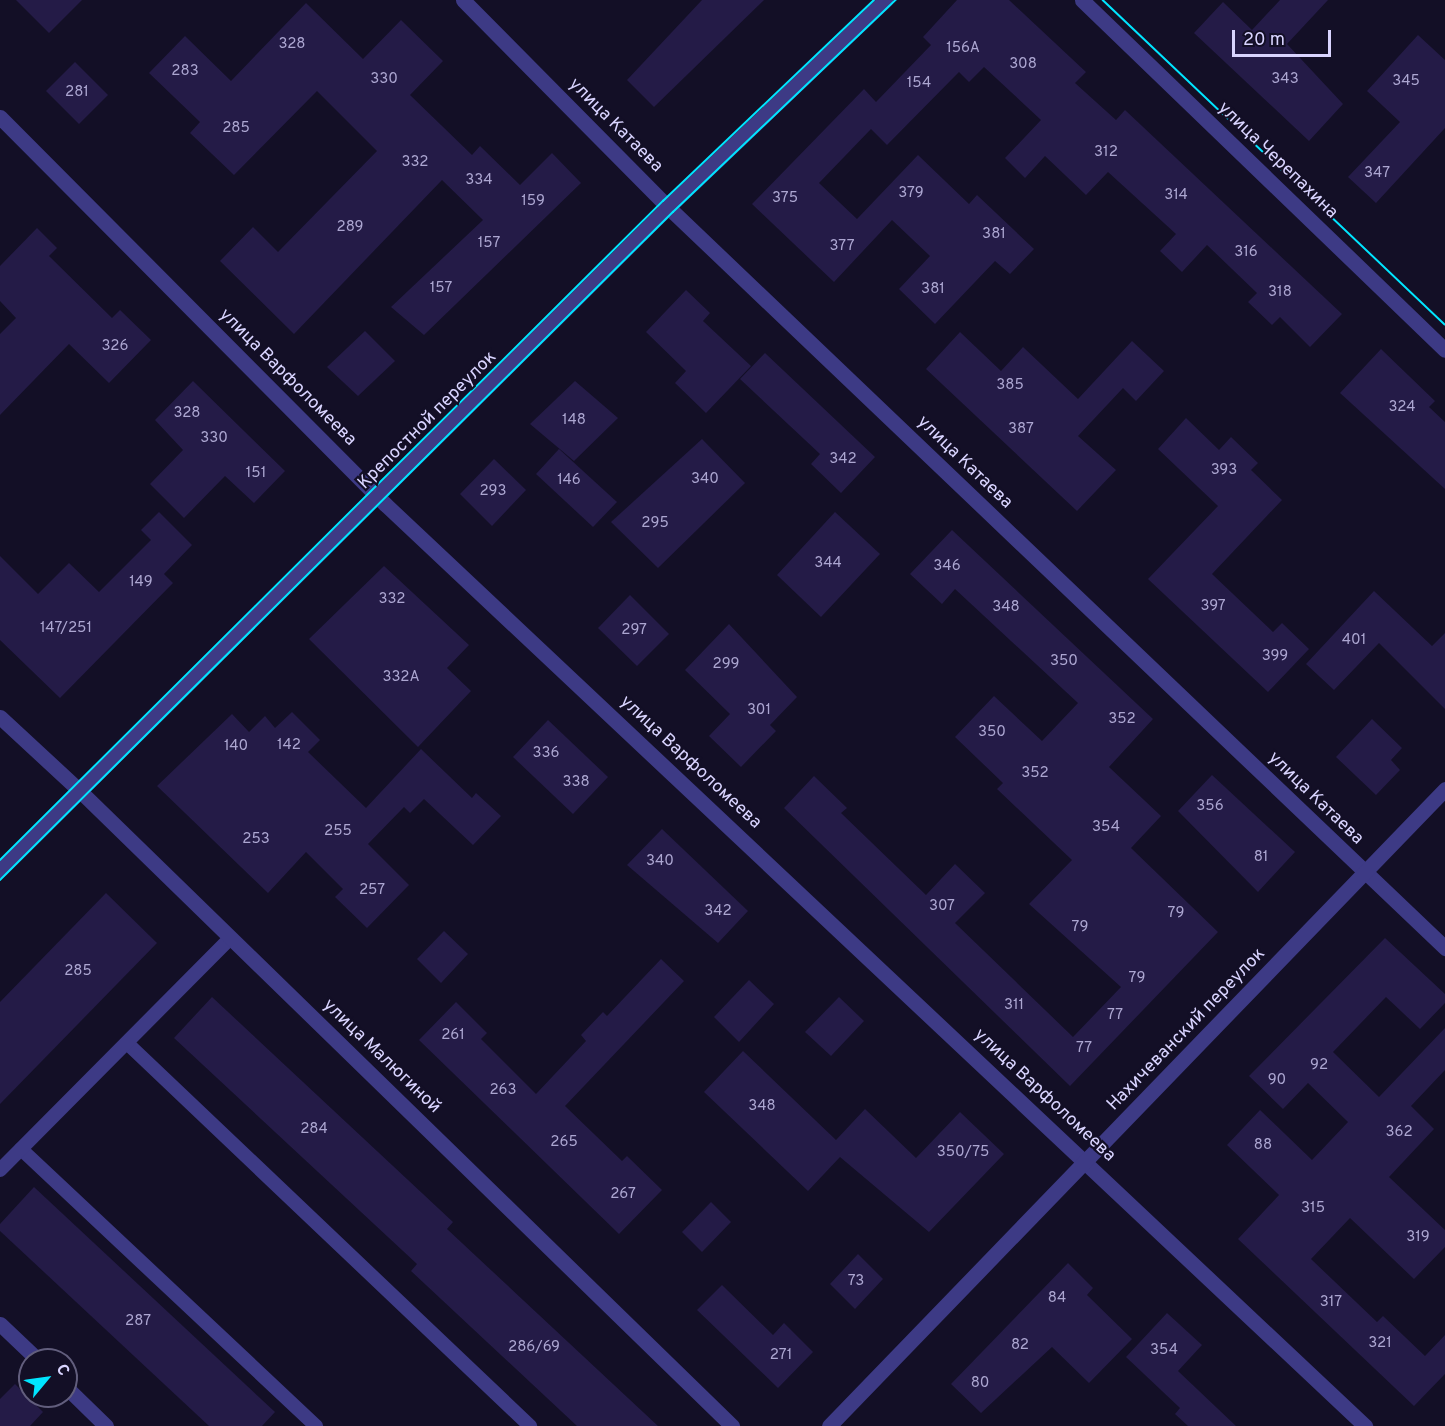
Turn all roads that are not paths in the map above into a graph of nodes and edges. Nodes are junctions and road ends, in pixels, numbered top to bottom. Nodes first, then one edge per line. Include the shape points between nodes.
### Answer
1 (463, 0) edge
2 (885, 0) edge
3 (1082, 0) edge
4 (0, 117) edge
5 (668, 207) junction
6 (1445, 350) edge
7 (380, 498) junction
8 (0, 717) edge
9 (1445, 789) edge
10 (81, 792) junction
11 (0, 870) edge
12 (1364, 873) junction
13 (230, 938) junction
14 (1445, 948) edge
15 (128, 1044) junction
16 (21, 1149) junction
17 (1087, 1163) junction
18 (0, 1170) edge
19 (0, 1324) edge
20 (25, 1348) edge
21 (78, 1399) edge
22 (106, 1426) edge
23 (316, 1426) edge
24 (530, 1426) edge
25 (732, 1426) edge
26 (829, 1426) edge
27 (1365, 1426) edge

1 - 5 street, улица Катаева
2 - 5 street, Крепостной переулок
3 - 6 street, улица Черепахина
4 - 7 street, улица Варфоломеева
5 - 7 street, Крепостной переулок
5 - 12 street, улица Катаева
7 - 10 street, Крепостной переулок
7 - 17 street, улица Варфоломеева
8 - 10 street, улица Малюгиной
9 - 12 street, Нахичеванский переулок
10 - 11 street, Крепостной переулок
10 - 13 street, улица Малюгиной
12 - 14 street, улица Катаева
12 - 17 street, Нахичеванский переулок
13 - 15 lane
13 - 25 street, улица Малюгиной
15 - 16 lane
15 - 24 lane
16 - 18 lane
16 - 23 lane
17 - 26 street, Нахичеванский переулок
17 - 27 street, улица Варфоломеева
19 - 20 street
21 - 22 street

